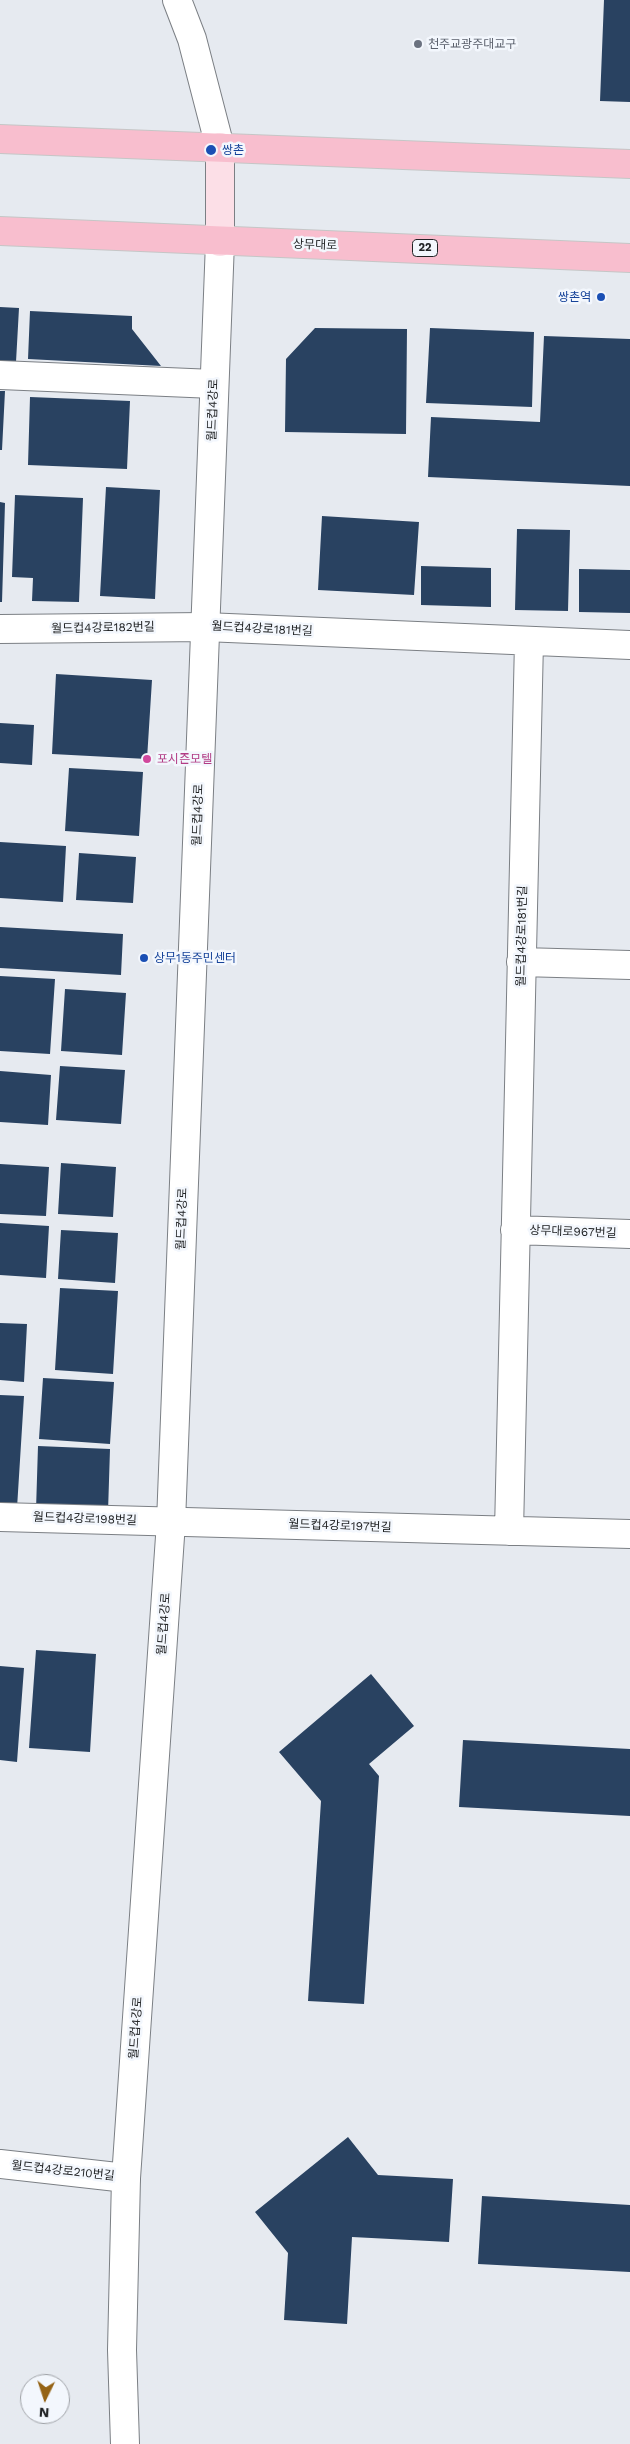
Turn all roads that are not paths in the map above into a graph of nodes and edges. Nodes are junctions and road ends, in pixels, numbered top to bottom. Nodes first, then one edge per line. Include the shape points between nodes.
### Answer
1 (177, 0) edge
2 (0, 139) edge
3 (220, 147) junction
4 (630, 164) edge
5 (0, 231) edge
6 (220, 242) junction
7 (630, 258) edge
8 (0, 375) edge
9 (214, 384) junction
10 (205, 627) junction
11 (0, 629) edge
12 (529, 642) junction
13 (630, 645) edge
14 (521, 962) junction
15 (630, 965) edge
16 (516, 1230) junction
17 (630, 1234) edge
18 (0, 1516) edge
19 (171, 1522) junction
20 (509, 1531) junction
21 (630, 1534) edge
22 (0, 2164) edge
23 (126, 2178) junction
24 (125, 2444) edge

1 - 3 street, 월드컵4강로 via 192,39
2 - 3 main road
3 - 4 main road
3 - 6 main road, 월드컵4강로
5 - 6 main road, 상무대로 / 22
6 - 7 main road, 상무대로 / 22
6 - 9 street, 월드컵4강로
8 - 9 street
9 - 10 street, 월드컵4강로
10 - 11 street, 월드컵4강로182번길
10 - 12 street, 월드컵4강로181번길
10 - 19 street, 월드컵4강로
12 - 13 street, 월드컵4강로181번길
12 - 14 street, 월드컵4강로181번길
14 - 15 street
14 - 16 street, 월드컵4강로181번길
16 - 17 street, 상무대로967번길
16 - 20 street
18 - 19 street, 월드컵4강로198번길
19 - 20 street, 월드컵4강로197번길
19 - 23 street, 월드컵4강로
20 - 21 street, 월드컵4강로197번길
22 - 23 street, 월드컵4강로210번길
23 - 24 street, 월드컵4강로 via 122,2350

